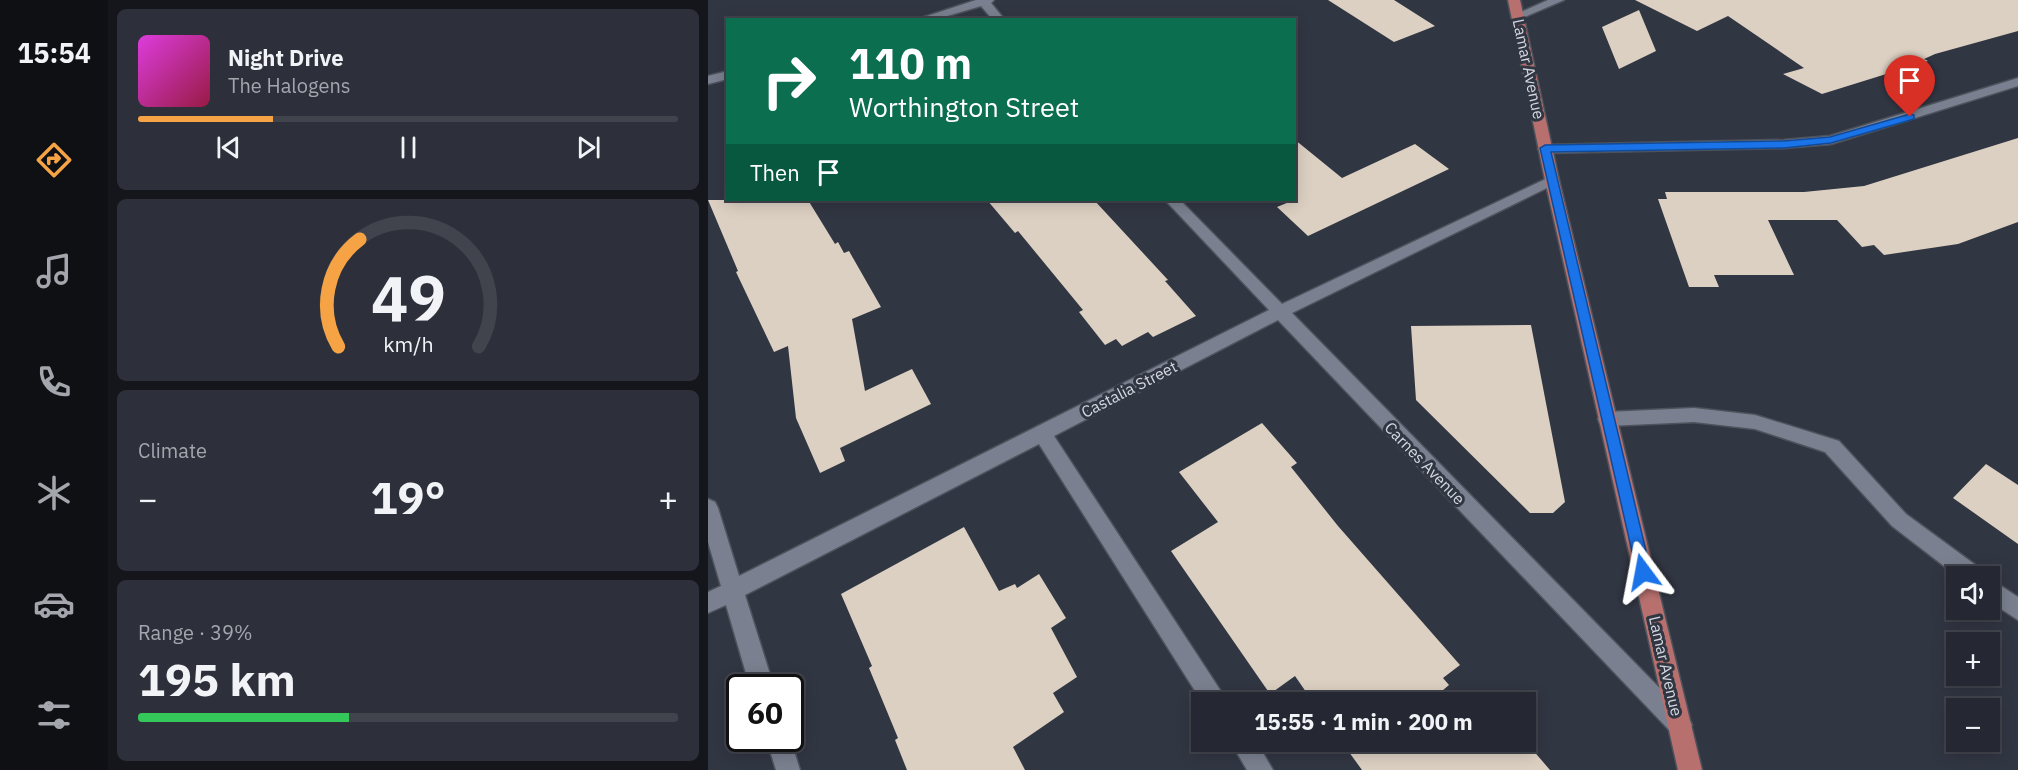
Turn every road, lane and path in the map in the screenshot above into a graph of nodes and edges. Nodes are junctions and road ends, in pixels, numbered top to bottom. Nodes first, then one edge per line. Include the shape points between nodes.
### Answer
1 (984, 0) edge
2 (1558, 0) edge
3 (1516, 8) edge
4 (926, 18) edge
5 (998, 18) edge
6 (726, 76) edge
7 (708, 80) edge
8 (2018, 82) edge
9 (1545, 148) junction
10 (1552, 180) junction
11 (1174, 201) edge
12 (1280, 312) junction
13 (1607, 419) junction
14 (1042, 433) junction
15 (708, 508) edge
16 (1960, 566) edge
17 (732, 591) junction
18 (2000, 596) edge
19 (708, 603) edge
20 (2018, 610) edge
21 (758, 674) edge
22 (1210, 692) edge
23 (1680, 725) junction
24 (782, 752) edge
25 (1249, 752) edge
26 (788, 770) edge
27 (1261, 770) edge
28 (1690, 770) edge

1 - 4 street
1 - 5 street
2 - 3 street
3 - 9 main road, Lamar Avenue
6 - 7 street
8 - 9 street via 1831,140
9 - 10 main road, Lamar Avenue
10 - 12 street, Castalia Street
10 - 13 main road, Lamar Avenue
11 - 12 street, Carnes Avenue
12 - 14 street, Castalia Street
12 - 23 street, Carnes Avenue
13 - 16 street via 1694,415 1755,422 1832,446 1899,520
13 - 23 main road, Lamar Avenue
14 - 17 street, Castalia Street
14 - 22 street
15 - 17 street
17 - 19 street, Castalia Street
17 - 21 street
18 - 20 street
23 - 28 main road, Lamar Avenue
24 - 26 street
25 - 27 street

